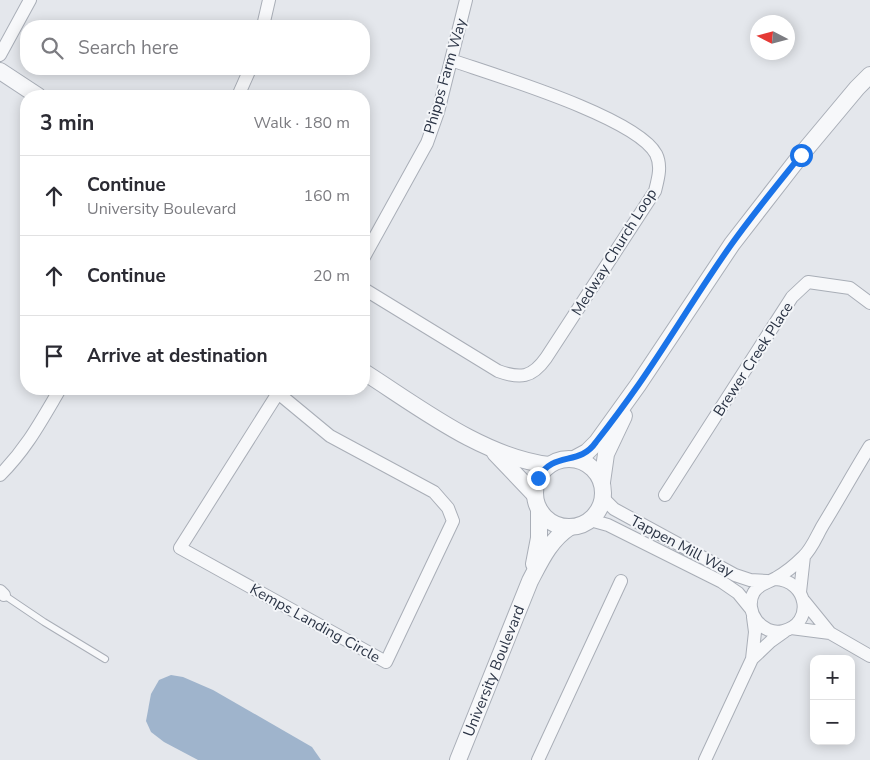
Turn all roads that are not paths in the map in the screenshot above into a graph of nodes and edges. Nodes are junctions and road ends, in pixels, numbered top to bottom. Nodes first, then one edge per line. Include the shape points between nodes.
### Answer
1 (30, 0) edge
2 (269, 0) edge
3 (466, 0) edge
4 (264, 20) edge
5 (0, 54) edge
6 (451, 60) junction
7 (870, 65) edge
8 (0, 71) edge
9 (247, 75) edge
10 (870, 75) edge
11 (857, 88) junction
12 (29, 90) edge
13 (241, 90) edge
14 (370, 245) edge
15 (370, 293) edge
16 (870, 303) edge
17 (370, 376) edge
18 (638, 385) junction
19 (57, 395) edge
20 (276, 395) edge
21 (284, 395) edge
22 (870, 446) edge
23 (494, 451) junction
24 (574, 459) junction
25 (548, 466) junction
26 (0, 474) edge
27 (602, 490) junction
28 (665, 495) dead end
29 (537, 502) junction
30 (590, 520) junction
31 (570, 527) junction
32 (804, 556) junction
33 (771, 580) junction
34 (530, 581) junction
35 (621, 581) dead end
36 (2, 593) edge
37 (802, 596) junction
38 (752, 613) junction
39 (788, 629) junction
40 (830, 634) junction
41 (870, 656) edge
42 (105, 659) dead end
43 (752, 659) junction
44 (458, 760) edge
45 (538, 760) edge
46 (705, 760) edge

1 - 5 street
2 - 4 street
3 - 6 street, Phipps Farm Way
6 - 14 street, Phipps Farm Way via 438,112 426,143
6 - 15 street, Medway Church Loop via 582,106 640,137 655,153 659,165 655,191 538,370 524,376 498,371
7 - 11 street
8 - 12 street
9 - 13 street
10 - 11 street
11 - 18 street via 732,244
16 - 28 street, Brewer Creek Place via 850,288 808,282 792,298
17 - 23 street
18 - 24 street via 593,447
18 - 27 street via 609,447
19 - 26 street via 32,438
20 - 21 street, Kemps Landing Circle via 180,548 386,662 453,521 448,508 434,492 330,436
22 - 32 street
23 - 25 street
23 - 29 street
24 - 25 street via 563,459
24 - 27 street via 593,468
25 - 29 street via 538,478
27 - 30 street via 597,512
27 - 33 street, Tappen Mill Way via 614,509 735,575 750,580
29 - 31 street via 550,522
29 - 34 street, University Boulevard via 539,538
30 - 31 street
30 - 38 street, Tappen Mill Way via 604,523 722,582 738,594
31 - 34 street, University Boulevard via 554,540
32 - 33 street
32 - 37 street
33 - 37 street via 792,582
33 - 38 street via 754,592
34 - 44 street, University Boulevard
35 - 45 street
36 - 42 lane
37 - 39 street via 803,614
37 - 40 street
38 - 39 street via 765,629 774,632
38 - 43 street
39 - 40 street
39 - 43 street
40 - 41 street
43 - 46 street

